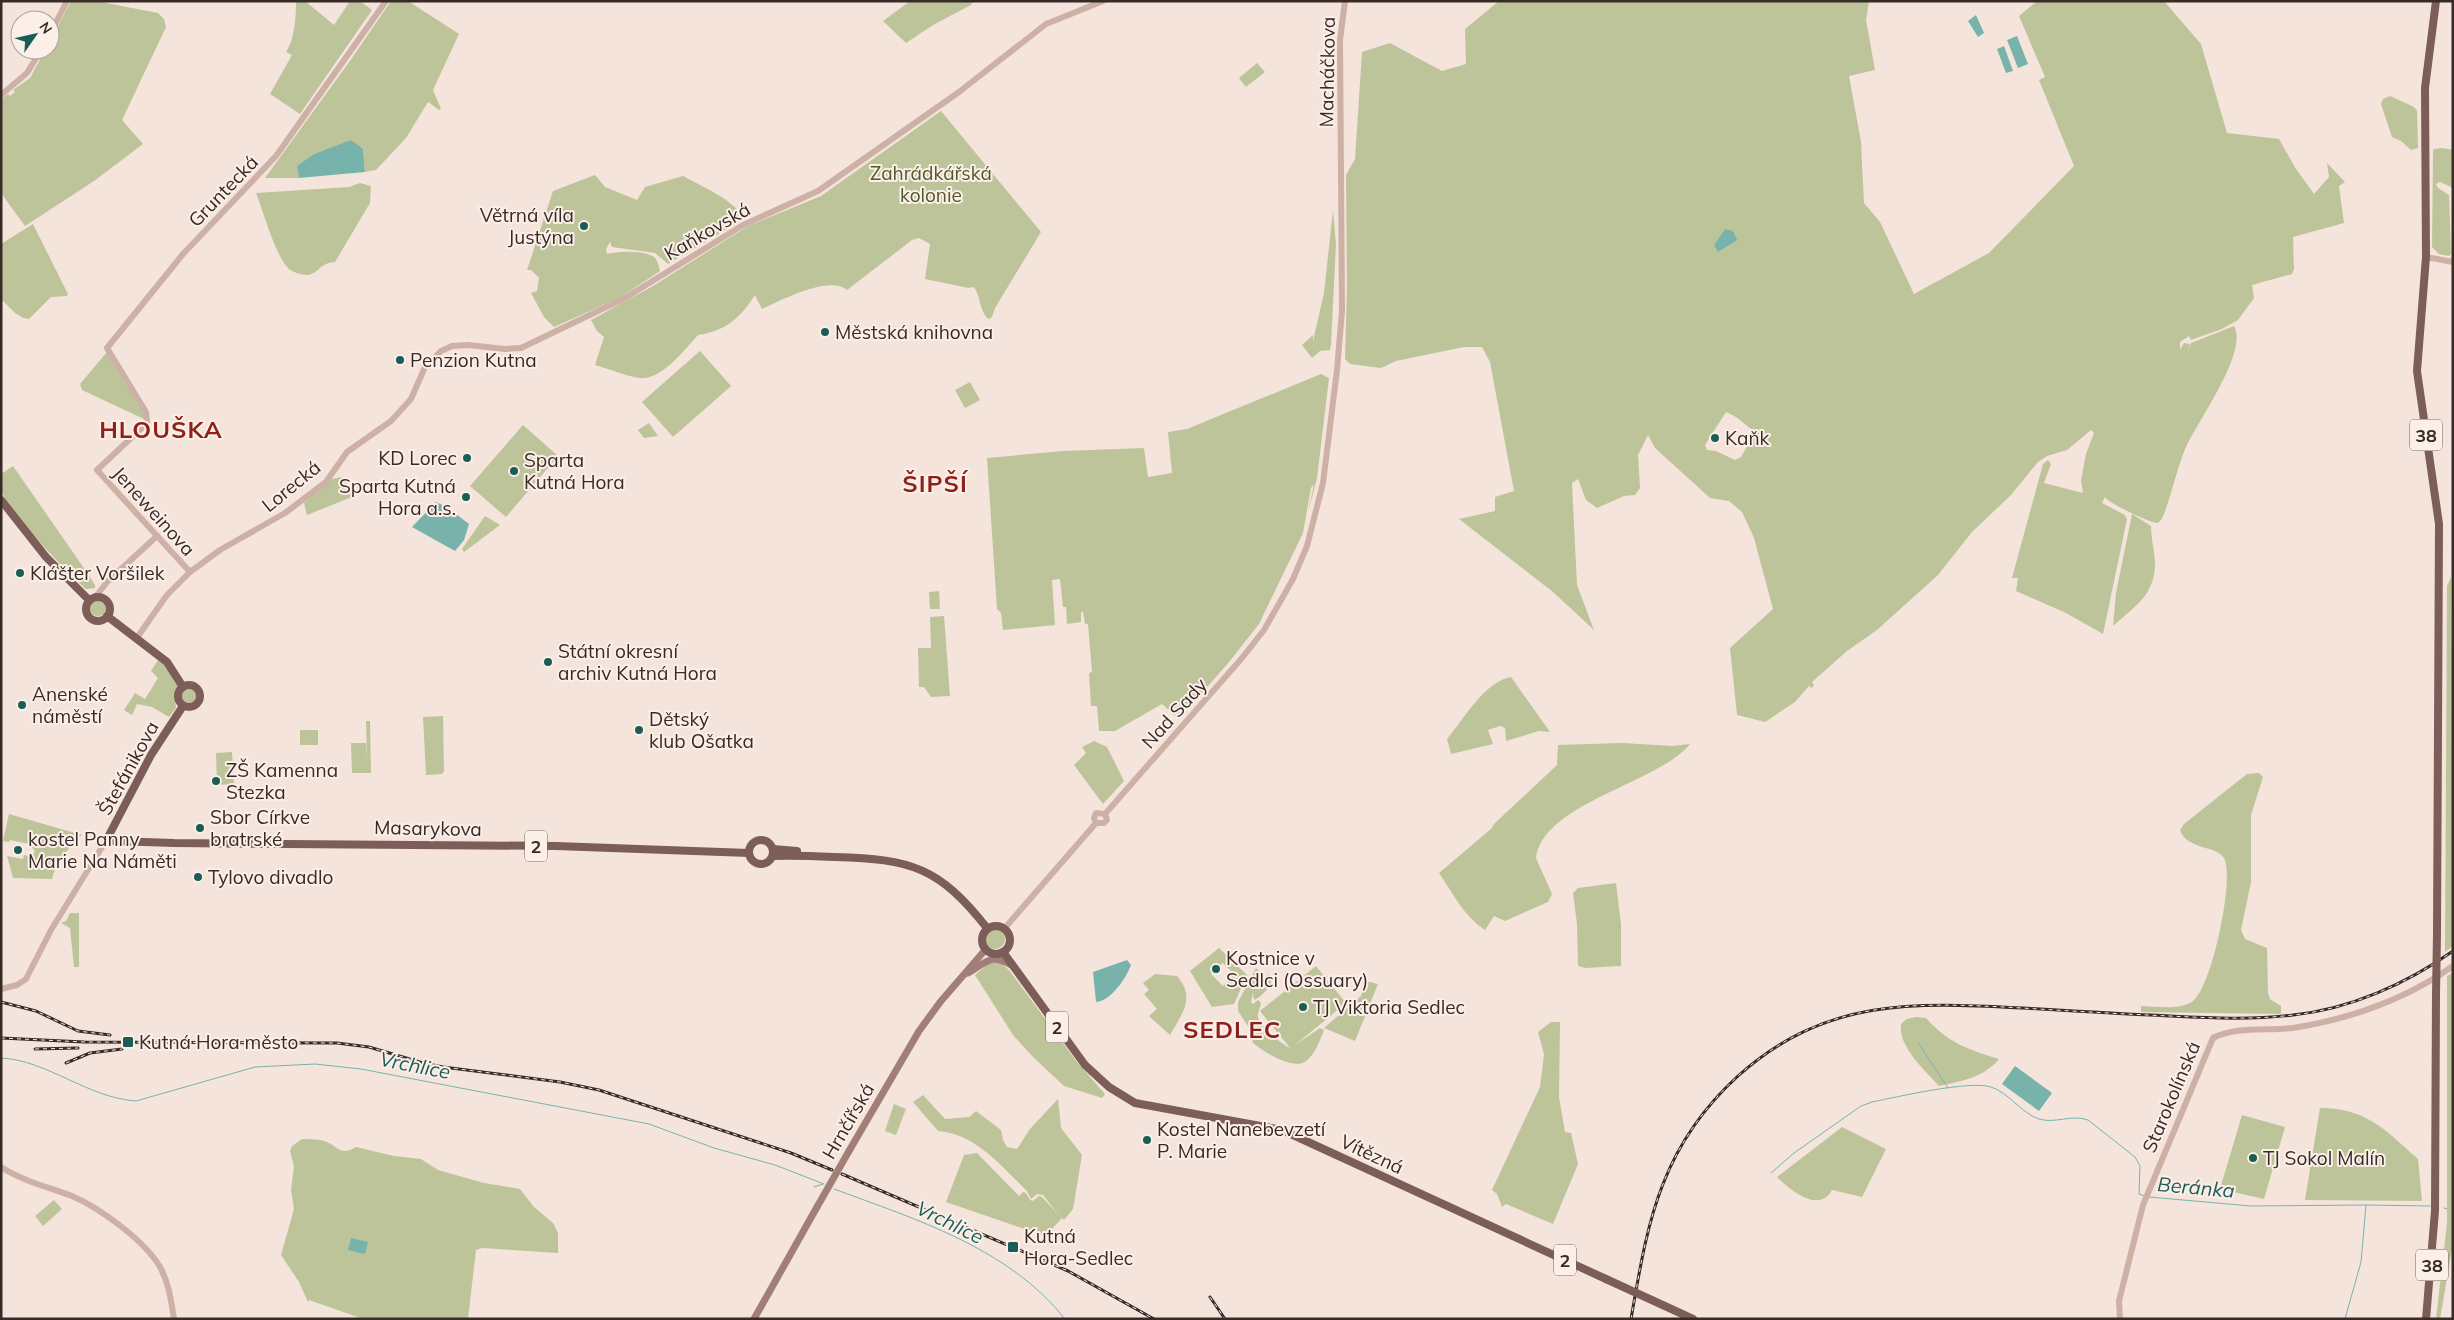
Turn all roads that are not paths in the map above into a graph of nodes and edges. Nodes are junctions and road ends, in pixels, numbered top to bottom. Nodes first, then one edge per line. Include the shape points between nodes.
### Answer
1 (67, 1) edge
2 (386, 1) edge
3 (1103, 1) edge
4 (1345, 1) edge
5 (2436, 1) edge
6 (60, 15) edge
7 (35, 60) edge
8 (1, 95) edge
9 (2426, 256) junction
10 (2453, 262) edge
11 (452, 346) joint
12 (97, 470) joint
13 (1, 500) edge
14 (157, 536) junction
15 (190, 572) junction
16 (92, 598) junction
17 (107, 616) junction
18 (1264, 630) joint
19 (136, 639) junction
20 (183, 687) junction
21 (183, 706) junction
22 (107, 839) junction
23 (749, 853) junction
24 (773, 853) junction
25 (987, 928) junction
26 (1004, 929) junction
27 (986, 949) junction
28 (1003, 952) junction
29 (2453, 966) edge
30 (1014, 967) junction
31 (963, 976) junction
32 (1, 989) edge
33 (1, 1167) edge
34 (174, 1319) edge
35 (754, 1319) edge
36 (1693, 1319) edge
37 (2120, 1319) edge
38 (2426, 1319) edge

1 - 6 street
2 - 12 street, Gruntecká via 276,156 183,254 107,348 146,412 147,423
3 - 11 street, Kaňkovská via 1046,24 959,92 818,191 736,229 644,288 521,348
4 - 18 street, Macháčkova via 1340,40 1342,311 1323,483 1307,546 1293,579
5 - 9 main road, 38 via 2424,108
7 - 8 street via 28,73
9 - 10 street
9 - 38 main road, 38, bridge via 2417,371 2439,524 2435,1211
11 - 15 street, Lorecká via 441,351 425,367 406,407 347,452 326,482 271,523 220,550
12 - 14 street, Jeneweinova
13 - 16 main road via 42,552
14 - 15 street, Jeneweinova
14 - 16 street
15 - 19 street, Lorecká via 167,595
16 - 17 main road via 103,598 108,603 110,610
16 - 17 main road via 86,608 90,618 100,620
17 - 19 main road
18 - 26 street, Nad Sady via 1105,814 1095,814 1096,823
19 - 20 main road via 170,664
20 - 21 main road via 178,696
20 - 21 main road, Štefánikova via 195,686 201,695 195,706
21 - 22 main road, Štefánikova via 150,755
22 - 23 main road, Masarykova / 2 via 174,843 556,846
22 - 32 street, Štefánikova via 51,930 26,979 18,985
23 - 24 main road, 2 via 752,860 761,865 768,863
23 - 24 main road, 2 via 751,846 760,840 768,842
24 - 25 main road, 2 via 897,861 931,875 966,902
25 - 26 main road
25 - 27 main road via 982,940
26 - 28 main road via 1010,942
27 - 28 main road via 996,954
27 - 31 main road, Hrnčířská
28 - 30 main road, Vítězná / 2
29 - 37 street, Starokolínská via 2408,992 2363,1011 2294,1028 2218,1036 2210,1043 2146,1196 2119,1302
30 - 31 main road via 1000,959 992,959
30 - 36 main road, Vítězná / 2, bridge via 1085,1065 1125,1098 1146,1106 1282,1130
31 - 35 main road, Hrnčířská, bridge via 916,1035
33 - 34 street via 86,1203 140,1244 164,1275

